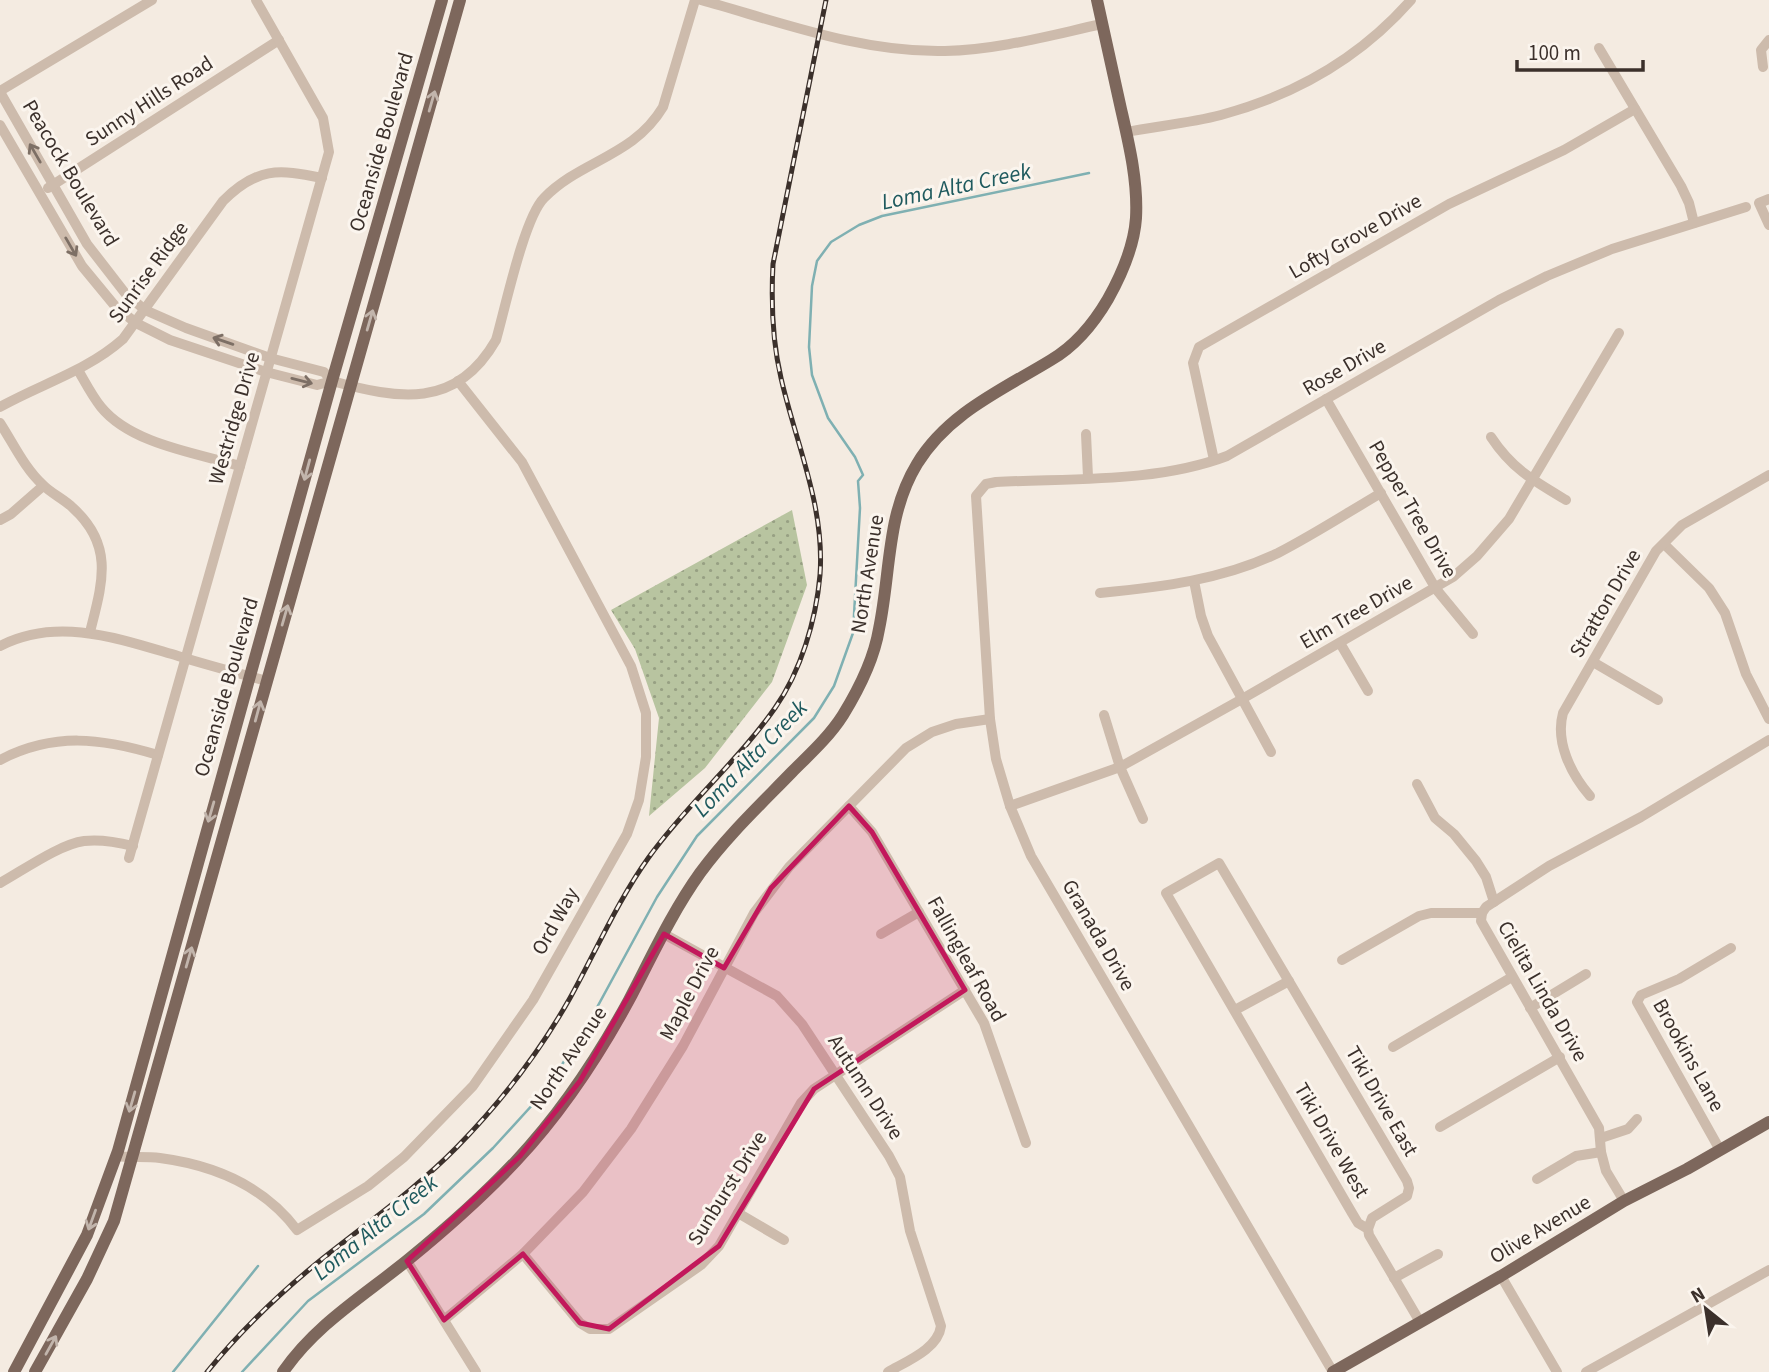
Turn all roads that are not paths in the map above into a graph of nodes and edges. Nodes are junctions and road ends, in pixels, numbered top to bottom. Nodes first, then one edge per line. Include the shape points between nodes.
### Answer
1 (152, 0) edge
2 (256, 0) edge
3 (442, 0) edge
4 (460, 0) edge
5 (695, 0) edge
6 (701, 0) edge
7 (1097, 0) edge
8 (1411, 0) edge
9 (1102, 24) junction
10 (279, 40) junction
11 (1769, 40) edge
12 (1599, 48) dead end
13 (1763, 67) dead end
14 (0, 91) edge
15 (1636, 109) junction
16 (0, 124) edge
17 (1126, 132) junction
18 (322, 178) junction
19 (53, 185) junction
20 (40, 194) junction
21 (1769, 199) edge
22 (1746, 207) dead end
23 (1694, 223) junction
24 (1769, 225) edge
25 (145, 310) junction
26 (136, 323) junction
27 (1619, 333) dead end
28 (270, 358) junction
29 (78, 370) junction
30 (266, 372) junction
31 (332, 381) junction
32 (458, 382) junction
33 (352, 386) junction
34 (1326, 399) junction
35 (0, 407) edge
36 (0, 423) edge
37 (1086, 434) dead end
38 (1491, 437) dead end
39 (1214, 460) junction
40 (240, 466) junction
41 (1769, 475) edge
42 (1088, 477) junction
43 (1531, 480) junction
44 (996, 482) joint
45 (43, 486) junction
46 (1381, 494) junction
47 (1566, 500) dead end
48 (0, 520) edge
49 (1664, 544) junction
50 (1194, 580) junction
51 (1436, 589) junction
52 (1100, 593) dead end
53 (90, 632) junction
54 (1473, 634) dead end
55 (1340, 643) junction
56 (0, 646) edge
57 (185, 658) junction
58 (1593, 662) junction
59 (249, 676) junction
60 (267, 681) junction
61 (1368, 691) dead end
62 (1242, 699) junction
63 (1658, 700) dead end
64 (1104, 715) dead end
65 (990, 719) junction
66 (1769, 719) edge
67 (1769, 740) edge
68 (1271, 752) dead end
69 (158, 755) junction
70 (0, 760) edge
71 (1120, 767) junction
72 (1417, 784) dead end
73 (1590, 796) dead end
74 (849, 806) junction
75 (1010, 806) junction
76 (1143, 819) dead end
77 (133, 846) junction
78 (129, 858) dead end
79 (0, 883) edge
80 (1494, 902) junction
81 (919, 912) junction
82 (1482, 913) junction
83 (664, 934) junction
84 (881, 934) dead end
85 (1731, 948) dead end
86 (1342, 960) dead end
87 (724, 968) junction
88 (1586, 974) dead end
89 (1512, 977) junction
90 (1289, 981) junction
91 (965, 990) junction
92 (1530, 1008) junction
93 (1235, 1010) junction
94 (1393, 1047) dead end
95 (1559, 1057) junction
96 (835, 1074) junction
97 (1637, 1119) dead end
98 (1769, 1122) edge
99 (1440, 1127) dead end
100 (1601, 1138) junction
101 (1026, 1143) dead end
102 (1720, 1150) junction
103 (1601, 1152) junction
104 (116, 1156) junction
105 (132, 1158) junction
106 (1537, 1179) dead end
107 (1624, 1201) junction
108 (738, 1213) junction
109 (1368, 1228) junction
110 (785, 1240) dead end
111 (523, 1254) junction
112 (1438, 1254) dead end
113 (407, 1261) junction
114 (1769, 1270) edge
115 (1501, 1276) junction
116 (1394, 1278) junction
117 (444, 1320) junction
118 (1420, 1322) junction
119 (14, 1372) edge
120 (36, 1372) edge
121 (283, 1372) edge
122 (476, 1372) edge
123 (888, 1372) edge
124 (1333, 1372) edge
125 (1557, 1372) edge
126 (1586, 1372) edge

1 - 14 street
2 - 10 street, Westridge Drive
3 - 31 main road, Oceanside Boulevard
33 -> 4 main road, Oceanside Boulevard
5 - 32 street, Peacock Boulevard via 659,114 633,143 556,187 542,200 531,220 496,341
6 - 9 street via 856,42 917,51 995,46
7 - 9 main road, North Avenue
8 - 17 street via 1349,57 1275,98 1220,115
9 - 17 main road, North Avenue
10 - 18 street, Westridge Drive via 323,118 329,152
10 - 19 street, Sunny Hills Road
11 - 13 street via 1761,50
12 - 15 street
19 -> 14 street, Peacock Boulevard
15 - 23 street via 1689,203
15 - 39 street, Lofty Grove Drive via 1564,150 1449,204 1199,347 1193,363
16 - 20 street, Peacock Boulevard
17 - 83 main road, North Avenue via 1136,218 1119,280 1100,313 1056,357 953,421 925,452 896,511 879,631 853,698 824,740 726,839 697,876
18 - 25 street, Sunrise Ridge via 286,171 265,174 237,187
18 - 28 street, Westridge Drive
19 - 20 street, Sunny Hills Road
19 - 25 street, Peacock Boulevard via 87,244 125,293
20 -> 26 street, Peacock Boulevard via 82,267
21 - 24 street via 1759,202
22 - 23 street, Rose Drive
23 - 34 street, Rose Drive via 1612,248 1547,276
25 - 26 street, Sunrise Ridge
28 -> 25 street, Peacock Boulevard
26 - 29 street, Sunrise Ridge via 109,352
26 - 30 street, Peacock Boulevard via 170,340
27 - 43 street, Elm Tree Drive
28 - 30 street, Westridge Drive
28 - 31 street, Peacock Boulevard via 324,372
29 - 35 street, Sunrise Ridge
29 - 40 street via 102,407 141,437
30 -> 31 street, Peacock Boulevard via 317,384
30 - 40 street, Westridge Drive
31 - 33 street, Peacock Boulevard
31 -> 59 main road, Oceanside Boulevard
32 - 33 street, Peacock Boulevard via 423,395 398,396
32 - 105 street, Ord Way via 522,462 631,666 646,713 646,757 639,800 627,834 533,1000 473,1086 404,1157 368,1186 297,1230 267,1201 225,1173 158,1157
60 -> 33 main road, Oceanside Boulevard
34 - 39 street, Rose Drive
34 - 46 street, Pepper Tree Drive
36 - 45 street
37 - 42 street
38 - 43 street via 1515,468
39 - 42 street, Rose Drive via 1162,473
40 - 57 street, Westridge Drive
41 - 49 street, Stratton Drive via 1682,525
42 - 44 street, Rose Drive
43 - 47 street
43 - 51 street, Elm Tree Drive via 1509,519 1477,556
44 - 65 street, Granada Drive via 986,484 976,496
45 - 48 street
45 - 53 street via 73,507 95,533 103,563
46 - 50 street via 1278,553
46 - 51 street, Pepper Tree Drive
49 - 58 street, Stratton Drive
49 - 66 street via 1709,587 1726,613 1746,674
50 - 52 street
50 - 62 street via 1208,636
51 - 54 street, Pepper Tree Drive
51 - 55 street, Elm Tree Drive
53 - 56 street via 47,632
53 - 57 street
55 - 61 street
55 - 62 street, Elm Tree Drive
57 - 59 street
57 - 69 street, Westridge Drive
58 - 63 street
58 - 73 street, Stratton Drive via 1560,724 1576,780
59 - 60 street
59 -> 104 main road, Oceanside Boulevard
105 -> 60 main road, Oceanside Boulevard
62 - 68 street
62 - 71 street, Elm Tree Drive
64 - 71 street
65 - 74 street, Maple Drive via 932,732 906,748
65 - 75 street, Granada Drive
67 - 80 street, Cielita Linda Drive
69 - 70 street via 94,740 63,740
69 - 77 street, Westridge Drive
71 - 75 street, Elm Tree Drive
71 - 76 street
72 - 80 street via 1435,818 1476,861
74 - 81 street, Fallingleaf Road via 872,832
74 - 87 street, Maple Drive via 771,888
75 - 124 street, Granada Drive via 1031,856
77 - 78 street, Westridge Drive
77 - 79 street via 108,841 76,843
80 - 82 street, Cielita Linda Drive
81 - 84 street
81 - 91 street, Fallingleaf Road
82 - 86 street via 1419,916
82 - 89 street, Cielita Linda Drive via 1481,921
83 - 87 street, Autumn Drive
83 - 113 main road, North Avenue via 580,1082 512,1165
85 - 102 street, Brookins Lane via 1641,995 1637,1002
87 - 96 street, Autumn Drive via 788,1007
87 - 111 street, Maple Drive via 683,1046 631,1129 583,1192
88 - 92 street
89 - 92 street, Cielita Linda Drive
89 - 94 street
90 - 93 street
90 - 93 street, Tiki Drive West via 1219,863 1166,893
90 - 109 street, Tiki Drive East via 1407,1181 1407,1196 1373,1218
91 - 96 street, Sunburst Drive
91 - 101 street, Fallingleaf Road via 984,1023
92 - 95 street, Cielita Linda Drive
93 - 109 street, Tiki Drive West via 1352,1213
95 - 99 street
95 - 100 street, Cielita Linda Drive
96 - 108 street, Sunburst Drive via 801,1103
96 - 123 street, Autumn Drive via 900,1177 911,1231 941,1326 929,1347
97 - 100 street via 1628,1129
98 - 102 main road, Olive Avenue
100 - 103 street, Cielita Linda Drive
102 - 107 main road, Olive Avenue
103 - 106 street via 1576,1156
103 - 107 street, Cielita Linda Drive via 1605,1171
104 - 105 street, Ord Way
104 -> 119 main road, Oceanside Boulevard via 87,1235
120 -> 105 main road, Oceanside Boulevard via 114,1221
107 - 115 main road, Olive Avenue
108 - 110 street
108 - 111 street, Sunburst Drive via 719,1246 701,1265 609,1329 590,1329 580,1323
109 - 116 street, Tiki Drive West
111 - 117 street, Maple Drive
112 - 116 street
113 - 117 street
113 - 121 main road, North Avenue via 342,1308
114 - 126 street
115 - 118 main road, Olive Avenue
115 - 125 street
116 - 118 street, Tiki Drive West
117 - 122 street
118 - 124 main road, Olive Avenue

